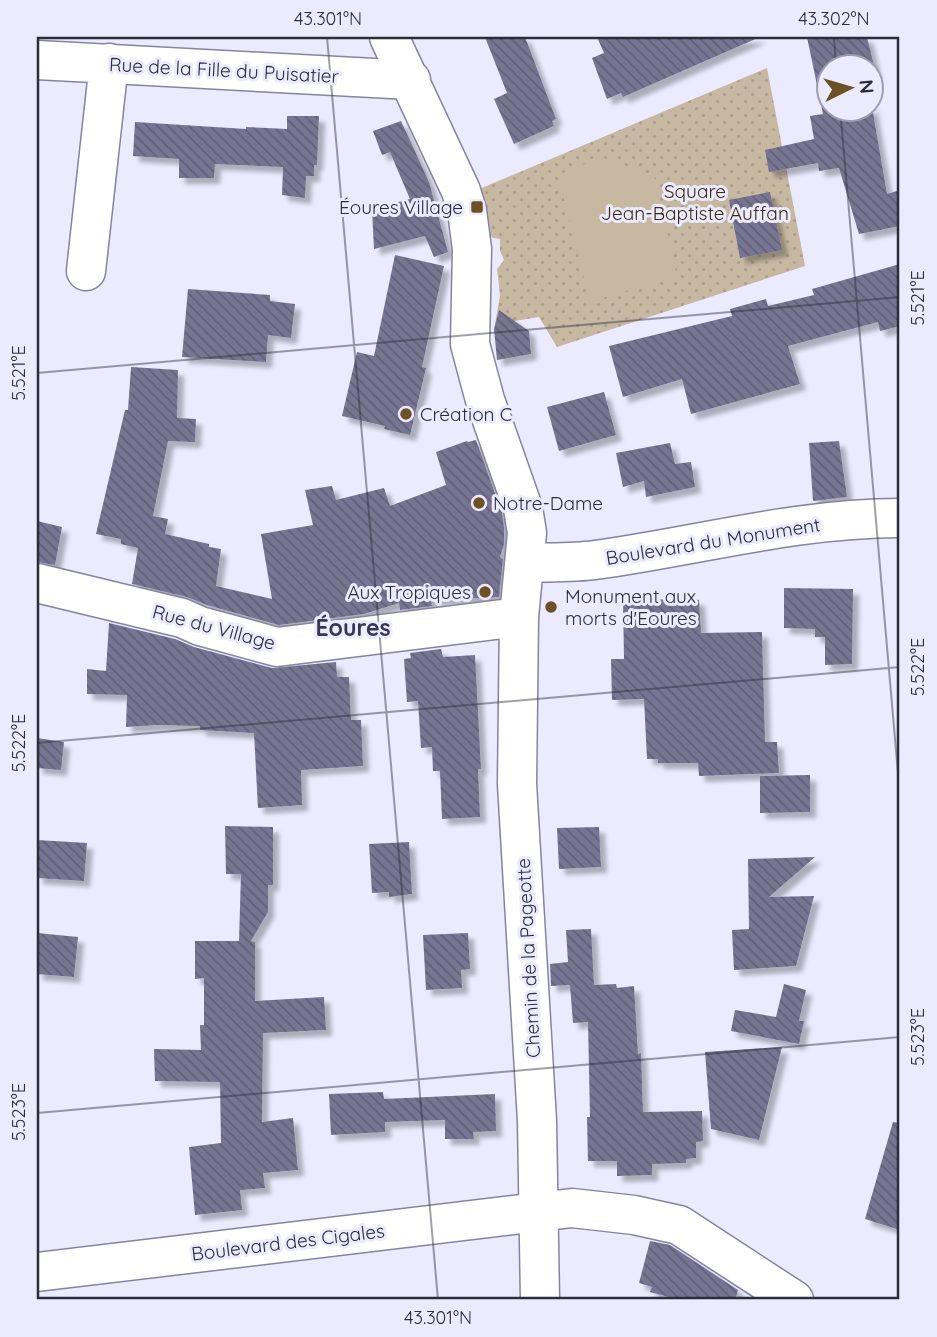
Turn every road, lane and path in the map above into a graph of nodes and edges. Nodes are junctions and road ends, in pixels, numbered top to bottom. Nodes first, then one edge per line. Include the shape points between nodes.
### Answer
1 (389, 37) edge
2 (37, 60) edge
3 (108, 64) junction
4 (411, 80) junction
5 (86, 271) dead end
6 (900, 518) edge
7 (526, 563) junction
8 (37, 583) edge
9 (519, 617) junction
10 (539, 1211) junction
11 (37, 1272) edge
12 (540, 1300) edge
13 (794, 1300) edge

1 - 4 street, Chemin de la Pageotte
2 - 3 street, Rue de la Fille du Puisatier
3 - 4 street, Rue de la Fille du Puisatier
3 - 5 street
4 - 7 street, Chemin de la Pageotte via 467,211 472,250 470,344 524,516
6 - 7 street, Boulevard du Monument via 775,528 593,560
7 - 9 street, Chemin de la Pageotte
8 - 9 street, Rue du Village via 182,618 276,647
9 - 10 street, Chemin de la Pageotte via 517,784
10 - 11 street, Boulevard des Cigales
10 - 12 street, Chemin de la Pageotte
10 - 13 street, Boulevard des Cigales via 572,1208 679,1225

